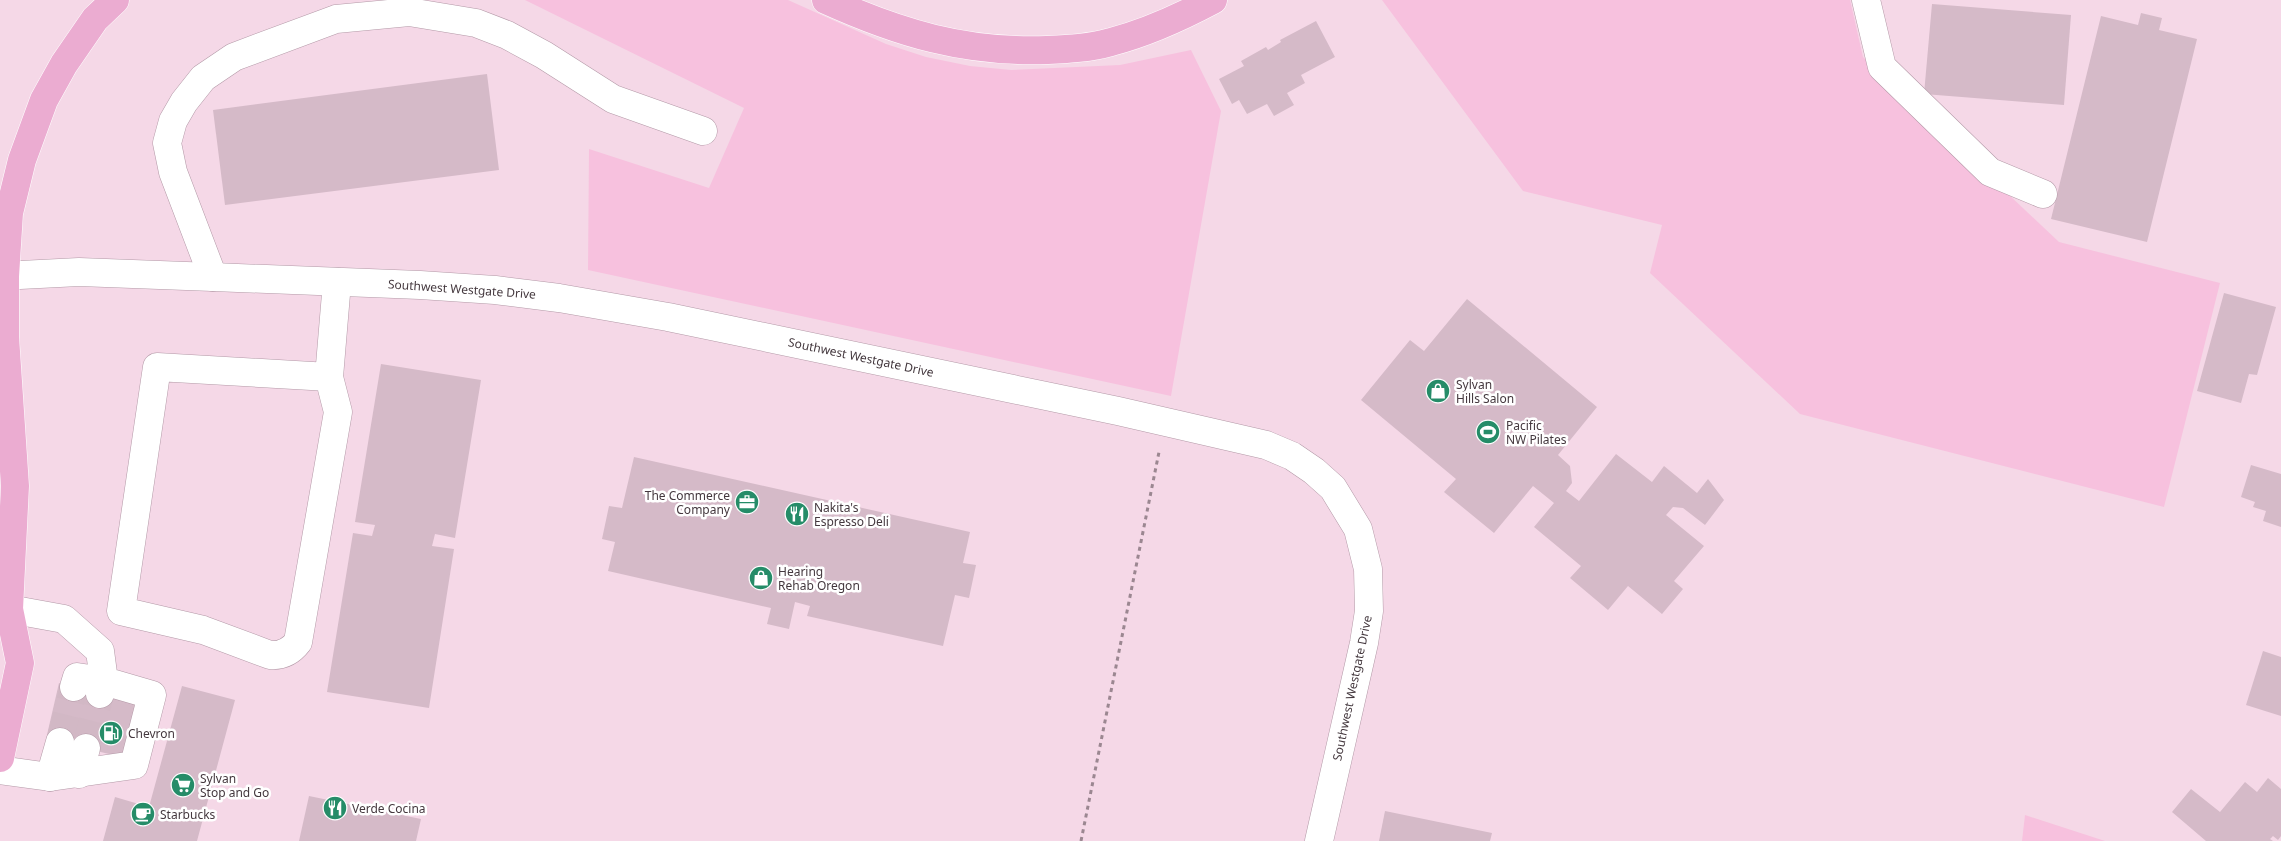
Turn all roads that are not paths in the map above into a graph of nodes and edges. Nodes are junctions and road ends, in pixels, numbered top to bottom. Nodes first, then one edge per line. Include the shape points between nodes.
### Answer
1 (115, 0) edge
2 (826, 0) edge
3 (1213, 0) edge
4 (1866, 0) edge
5 (703, 131) dead end
6 (2043, 194) dead end
7 (3, 276) edge
8 (214, 277) junction
9 (337, 282) junction
10 (329, 377) junction
11 (4, 615) edge
12 (74, 687) dead end
13 (102, 687) junction
14 (4, 719) edge
15 (60, 742) tunnel mouth
16 (0, 758) edge
17 (0, 770) edge
18 (50, 776) junction
19 (1319, 841) edge

1 - 7 main road via 95,19 44,100 22,160 10,214
2 - 3 main road via 897,29 935,40 1007,51 1074,48 1110,42 1184,15
4 - 6 street via 1882,67 1990,172
5 - 8 street via 613,99 544,55 507,35 476,24 409,12 336,19 234,57 203,78 173,121 167,143 172,172
7 - 8 street, Southwest Westgate Drive via 79,272
7 - 11 main road via 14,486
8 - 9 street, Southwest Westgate Drive
9 - 10 street
9 - 19 street, Southwest Westgate Drive via 495,290 659,316 1225,434 1292,456 1333,488 1344,503 1358,529 1368,569 1369,611 1364,643
10 - 10 street via 157,367 121,611 203,630 270,655 294,647 298,642 338,412
11 - 13 street via 64,619 100,651
11 - 14 main road via 20,663
12 - 13 street via 76,677
13 - 18 street via 152,695 134,765 83,761
14 - 16 main road
15 - 18 street
17 - 18 street

